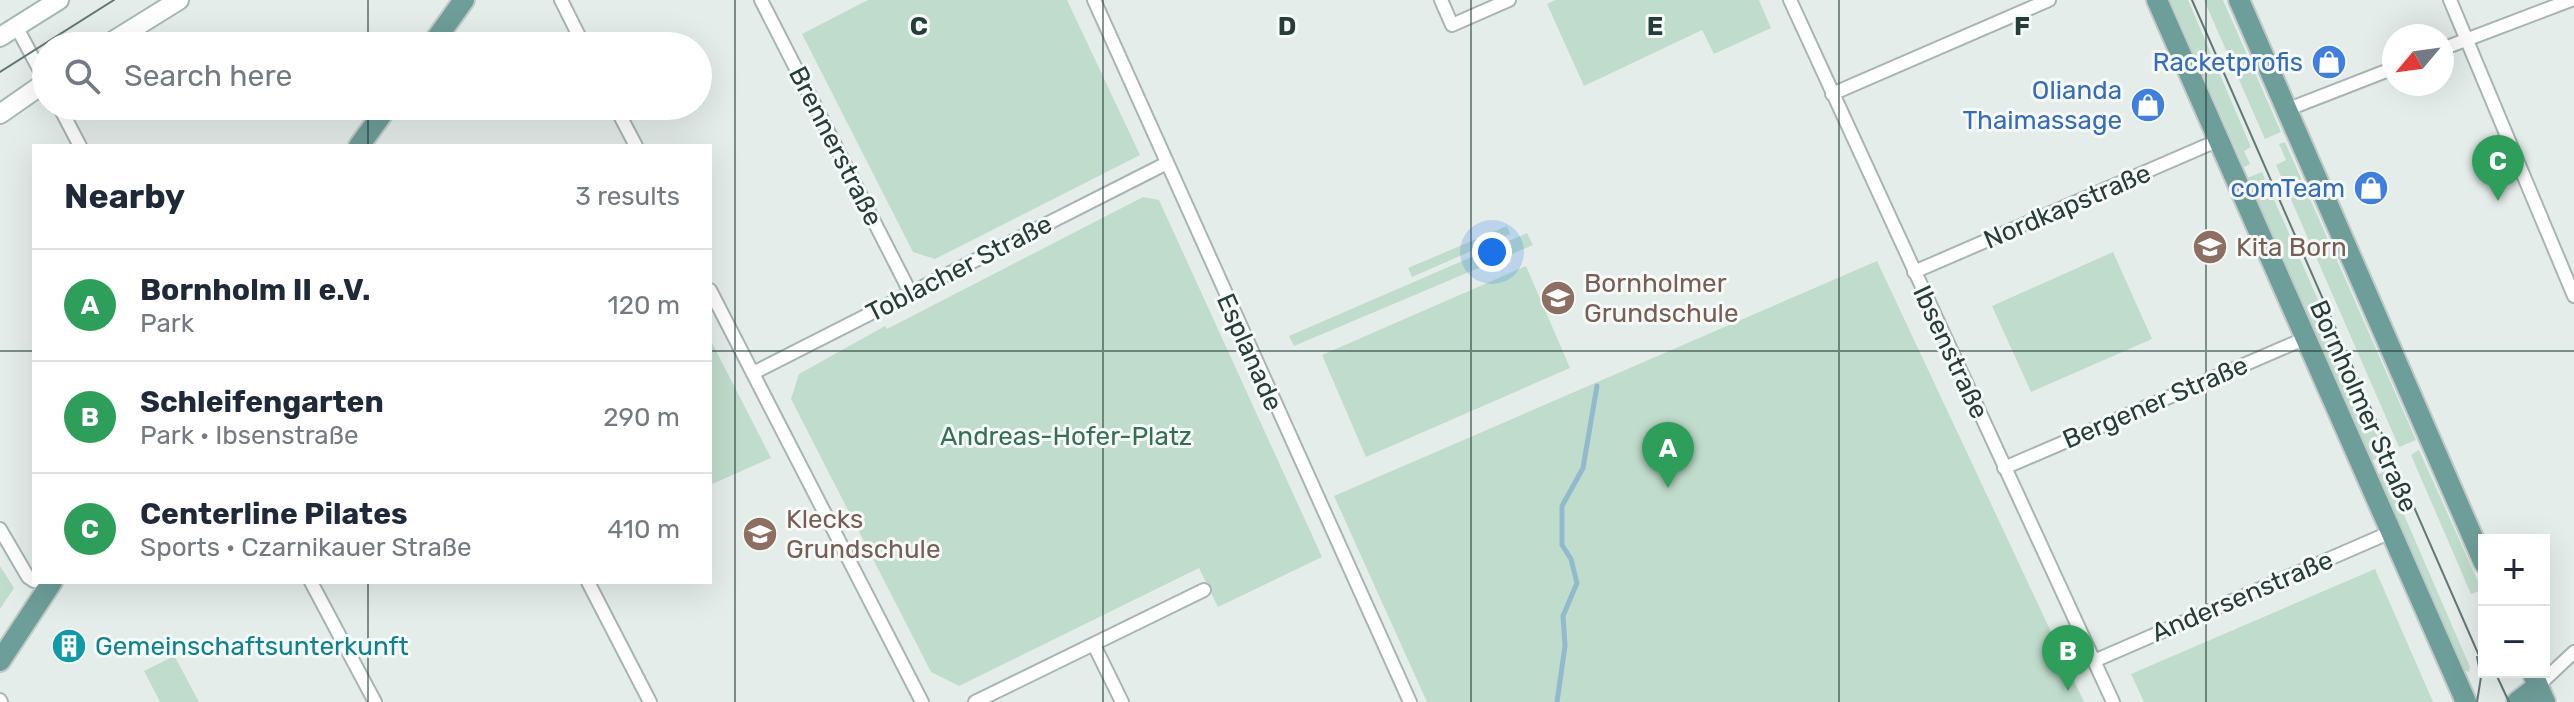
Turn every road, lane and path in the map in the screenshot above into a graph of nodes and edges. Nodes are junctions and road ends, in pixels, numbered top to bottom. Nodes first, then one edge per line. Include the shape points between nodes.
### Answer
1 (59, 0) edge
2 (179, 0) edge
3 (464, 0) edge
4 (561, 0) edge
5 (761, 0) edge
6 (1094, 0) edge
7 (1441, 0) edge
8 (1509, 0) edge
9 (1790, 0) edge
10 (2049, 0) edge
11 (2157, 0) edge
12 (2239, 0) edge
13 (2450, 0) edge
14 (2571, 0) edge
15 (16, 26) junction
16 (128, 32) edge
17 (441, 32) edge
18 (577, 32) edge
19 (0, 37) edge
20 (2466, 40) junction
21 (2454, 44) edge
22 (32, 56) edge
23 (2382, 73) edge
24 (32, 92) edge
25 (1832, 94) junction
26 (2286, 110) junction
27 (0, 114) edge
28 (66, 120) edge
29 (378, 120) edge
30 (622, 120) edge
31 (2219, 140) junction
32 (79, 144) edge
33 (360, 144) edge
34 (635, 144) edge
35 (1167, 163) junction
36 (1914, 272) junction
37 (910, 292) junction
38 (712, 294) edge
39 (2574, 296) edge
40 (2306, 338) junction
41 (753, 373) junction
42 (2004, 468) junction
43 (0, 529) edge
44 (2391, 532) junction
45 (2478, 549) edge
46 (32, 579) edge
47 (42, 584) edge
48 (312, 584) edge
49 (589, 584) edge
50 (1204, 590) dead end
51 (1094, 645) junction
52 (2574, 652) edge
53 (0, 661) edge
54 (2094, 661) junction
55 (2538, 687) edge
56 (375, 702) edge
57 (650, 702) edge
58 (922, 702) edge
59 (975, 702) edge
60 (1122, 702) edge
61 (1410, 702) edge
62 (2113, 702) edge
63 (2466, 702) edge
64 (2517, 702) edge

1 - 15 main road
2 - 16 main road
3 - 17 main road
4 - 18 street
5 - 37 street, Brennerstraße
6 - 35 street, Esplanade
7 - 8 street via 1452,25
9 - 25 street, Ibsenstraße
10 - 25 street
11 - 31 main road, Bornholmer Straße
12 - 26 main road, Bornholmer Straße
13 - 20 street
14 - 20 street
15 - 19 main road
15 - 22 street
20 - 21 street
20 - 39 street
23 - 26 street
24 - 27 main road
25 - 36 street, Ibsenstraße
26 - 45 main road, Bornholmer Straße
28 - 32 street
29 - 33 main road
30 - 34 street
31 - 36 street, Nordkapstraße
31 - 40 main road, Bornholmer Straße
35 - 37 street, Toblacher Straße
35 - 61 street, Esplanade
36 - 42 street, Ibsenstraße
37 - 41 street, Toblacher Straße
38 - 41 street
40 - 42 street, Bergener Straße
40 - 44 main road, Bornholmer Straße
41 - 58 street
42 - 54 street, Ibsenstraße
43 - 46 street
44 - 54 street, Andersenstraße
44 - 63 main road, Bornholmer Straße
47 - 53 main road
48 - 56 street
49 - 57 street
50 - 51 street
51 - 59 street
51 - 60 street
52 - 55 street
54 - 62 street, Ibsenstraße
55 - 64 main road

